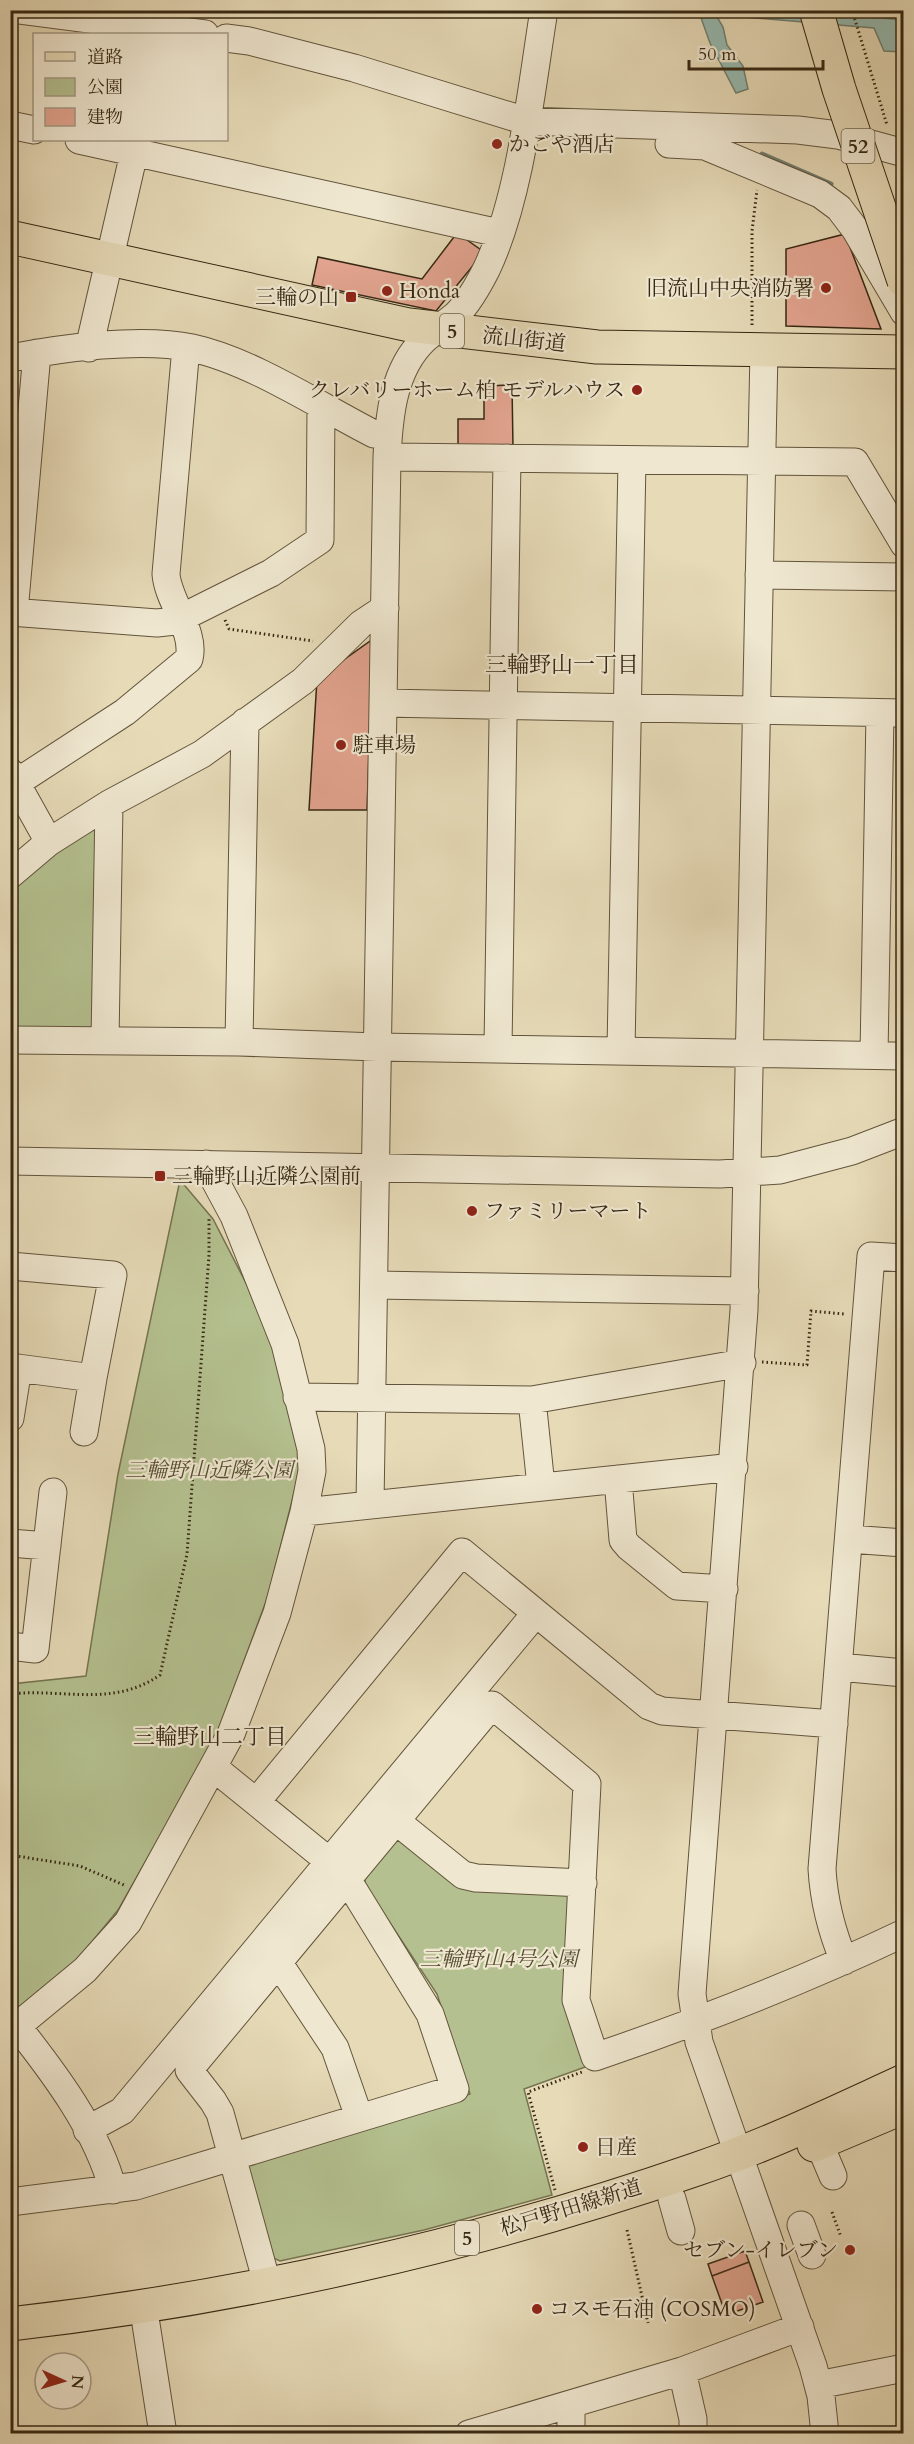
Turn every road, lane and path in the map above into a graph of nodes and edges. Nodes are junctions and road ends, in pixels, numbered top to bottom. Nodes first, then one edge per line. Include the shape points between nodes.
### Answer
1 (20, 10) edge
2 (544, 10) edge
3 (816, 10) edge
4 (852, 10) edge
5 (160, 31) edge
6 (190, 33) edge
7 (228, 38) edge
8 (526, 121) junction
9 (564, 124) junction
10 (10, 125) edge
11 (33, 130) edge
12 (91, 141) edge
13 (136, 145) edge
14 (899, 152) edge
15 (759, 168) junction
16 (499, 233) junction
17 (10, 237) edge
18 (111, 259) junction
19 (903, 281) edge
20 (903, 312) edge
21 (439, 329) junction
22 (758, 342) junction
23 (186, 347) junction
24 (89, 348) junction
25 (903, 352) edge
26 (24, 355) edge
27 (321, 407) junction
28 (387, 446) junction
29 (507, 458) junction
30 (632, 460) junction
31 (761, 461) junction
32 (903, 544) edge
33 (759, 575) junction
34 (903, 577) edge
35 (217, 601) junction
36 (385, 608) junction
37 (12, 612) edge
38 (181, 619) junction
39 (336, 650) junction
40 (384, 703) junction
41 (504, 705) junction
42 (628, 706) junction
43 (756, 710) junction
44 (892, 713) edge
45 (245, 722) junction
46 (14, 777) edge
47 (109, 804) junction
48 (49, 842) junction
49 (10, 875) edge
50 (10, 1040) edge
51 (105, 1041) junction
52 (238, 1042) junction
53 (377, 1047) junction
54 (498, 1048) junction
55 (621, 1050) junction
56 (750, 1053) junction
57 (874, 1055) junction
58 (903, 1056) edge
59 (903, 1131) edge
60 (10, 1161) edge
61 (206, 1164) junction
62 (375, 1167) junction
63 (749, 1172) junction
64 (208, 1212) dead end
65 (903, 1258) edge
66 (10, 1266) edge
67 (374, 1285) junction
68 (745, 1292) junction
69 (866, 1316) junction
70 (747, 1362) junction
71 (14, 1367) edge
72 (93, 1378) junction
73 (370, 1396) junction
74 (297, 1397) junction
75 (532, 1400) junction
76 (10, 1418) edge
77 (84, 1431) dead end
78 (734, 1467) junction
79 (618, 1479) junction
80 (541, 1486) junction
81 (53, 1492) dead end
82 (370, 1504) junction
83 (304, 1512) junction
84 (849, 1539) junction
85 (10, 1543) edge
86 (903, 1543) edge
87 (47, 1546) junction
88 (724, 1590) junction
89 (536, 1612) junction
90 (10, 1646) edge
91 (839, 1667) junction
92 (903, 1673) edge
93 (10, 1694) edge
94 (714, 1715) junction
95 (834, 1724) junction
96 (213, 1767) junction
97 (257, 1800) junction
98 (396, 1821) junction
99 (10, 1855) edge
100 (338, 1871) junction
101 (583, 1883) junction
102 (144, 1893) junction
103 (903, 1933) edge
104 (844, 1961) junction
105 (278, 1962) junction
106 (695, 2023) junction
107 (14, 2029) edge
108 (595, 2057) junction
109 (903, 2081) edge
110 (903, 2107) edge
111 (359, 2117) junction
112 (87, 2130) junction
113 (819, 2143) junction
114 (231, 2157) junction
115 (742, 2163) junction
116 (833, 2176) dead end
117 (113, 2190) junction
118 (672, 2199) junction
119 (12, 2200) edge
120 (561, 2212) junction
121 (832, 2212) dead end
122 (627, 2230) dead end
123 (681, 2230) dead end
124 (841, 2237) dead end
125 (768, 2238) junction
126 (812, 2255) dead end
127 (267, 2283) junction
128 (648, 2323) dead end
129 (10, 2324) edge
130 (146, 2324) junction
131 (800, 2328) junction
132 (10, 2345) edge
133 (903, 2368) edge
134 (682, 2371) junction
135 (818, 2385) junction
136 (571, 2404) junction
137 (480, 2432) edge
138 (164, 2433) edge
139 (572, 2433) edge
140 (693, 2433) edge
141 (825, 2433) edge

1 - 5 street
2 - 8 street
3 - 19 main road, 52, bridge via 838,89
4 - 14 path
5 - 6 street
7 - 8 street via 354,68
8 - 9 street
8 - 16 street
9 - 14 street via 798,130 838,135
9 - 15 street via 596,139 705,146
10 - 11 street
12 - 13 street
13 - 16 street
13 - 18 street
15 - 20 street via 820,194 839,208
15 - 22 path via 752,231
16 - 21 street via 477,287 460,311
17 - 18 main road, 流山街道 / 5
18 - 21 main road, 流山街道 / 5
18 - 24 street
21 - 22 main road, 流山街道 / 5 via 597,347
21 - 28 street via 424,340 398,382
22 - 25 main road, 流山街道 / 5
22 - 31 street
23 - 24 street via 151,344
23 - 27 street via 225,358
23 - 38 street via 166,574 168,590
24 - 26 street
26 - 37 street
27 - 28 street via 374,434
27 - 35 street via 321,540 271,573
28 - 29 street
28 - 36 street
29 - 30 street
29 - 41 street
30 - 31 street
30 - 42 street
31 - 32 street via 855,462
31 - 33 street
33 - 34 street
33 - 43 street
35 - 38 street
35 - 39 path via 229,629 329,643
36 - 39 street via 361,624
36 - 40 street
37 - 38 street via 157,623
38 - 46 street via 190,648 184,666 125,712
39 - 45 street via 303,681
40 - 41 street
40 - 53 street
41 - 42 street
41 - 54 street
42 - 43 street
42 - 55 street
43 - 44 street
43 - 56 street
44 - 57 street
45 - 47 street via 202,753
45 - 52 street
46 - 48 street
47 - 48 street
47 - 51 street
48 - 49 street
50 - 51 street
51 - 52 street
52 - 53 street
53 - 54 street
53 - 62 street
54 - 55 street
55 - 56 street
56 - 57 street
56 - 63 street
57 - 58 street
59 - 63 street via 805,1164
60 - 61 street
61 - 62 street
61 - 74 street via 234,1216 273,1312
62 - 63 street
62 - 67 street
63 - 68 street
64 - 93 path via 209,1255 187,1554 160,1675 142,1688 104,1695
65 - 69 street via 871,1256
66 - 72 street via 113,1275
67 - 68 street
67 - 73 street
68 - 70 street
69 - 70 path via 811,1311 807,1365
69 - 84 street
70 - 75 street
70 - 78 street
71 - 72 street
71 - 76 street
72 - 77 street
73 - 74 street
73 - 75 street
73 - 82 street
74 - 83 street via 311,1449 312,1471
75 - 80 street
78 - 79 street
78 - 88 street
79 - 80 street
79 - 88 street via 623,1540 629,1547 677,1586
80 - 82 street
81 - 87 street
82 - 83 street
83 - 96 street via 277,1613 231,1734
84 - 86 street
84 - 91 street
85 - 87 street
87 - 90 street via 35,1649
88 - 94 street
89 - 94 street via 649,1706 662,1711
89 - 97 street via 462,1551
89 - 100 street
91 - 92 street
91 - 95 street
94 - 95 street
94 - 106 street via 693,1965
95 - 104 street via 822,1869 826,1912
96 - 97 street
96 - 102 street
97 - 100 street
98 - 100 street
98 - 101 street via 463,1875
98 - 101 street via 492,1705 587,1784
99 - 102 path via 80,1866
100 - 105 street
100 - 111 street via 430,2013 455,2089
100 - 112 street via 122,2111
101 - 108 street via 576,2000
102 - 107 street via 128,1922 85,1970
103 - 104 street
104 - 106 street
105 - 111 street via 335,2048
105 - 114 street via 189,2070 220,2114
106 - 108 street
106 - 115 street
107 - 112 street via 63,2085
108 - 120 path via 592,2069 528,2092
109 - 115 main road, 松戸野田線新道 / 5
110 - 113 main road, 松戸野田線新道 / 5
111 - 114 street
112 - 117 street via 108,2167
113 - 115 main road, 松戸野田線新道 / 5
113 - 116 street
114 - 117 street
114 - 127 street
115 - 118 main road, 松戸野田線新道 / 5
115 - 120 main road, 松戸野田線新道 / 5 via 698,2169
115 - 125 street
117 - 119 street
118 - 123 street
118 - 130 main road, 松戸野田線新道 / 5 via 534,2244 453,2264 274,2304
120 - 127 main road, 松戸野田線新道 / 5 via 432,2247
121 - 124 path
122 - 128 path
125 - 126 street via 799,2226
125 - 131 street
127 - 129 main road, 松戸野田線新道 / 5
130 - 132 main road, 松戸野田線新道 / 5
130 - 138 street
131 - 134 street
131 - 135 street
133 - 135 street
134 - 136 street
134 - 140 street
135 - 141 street
136 - 137 street
136 - 139 street

